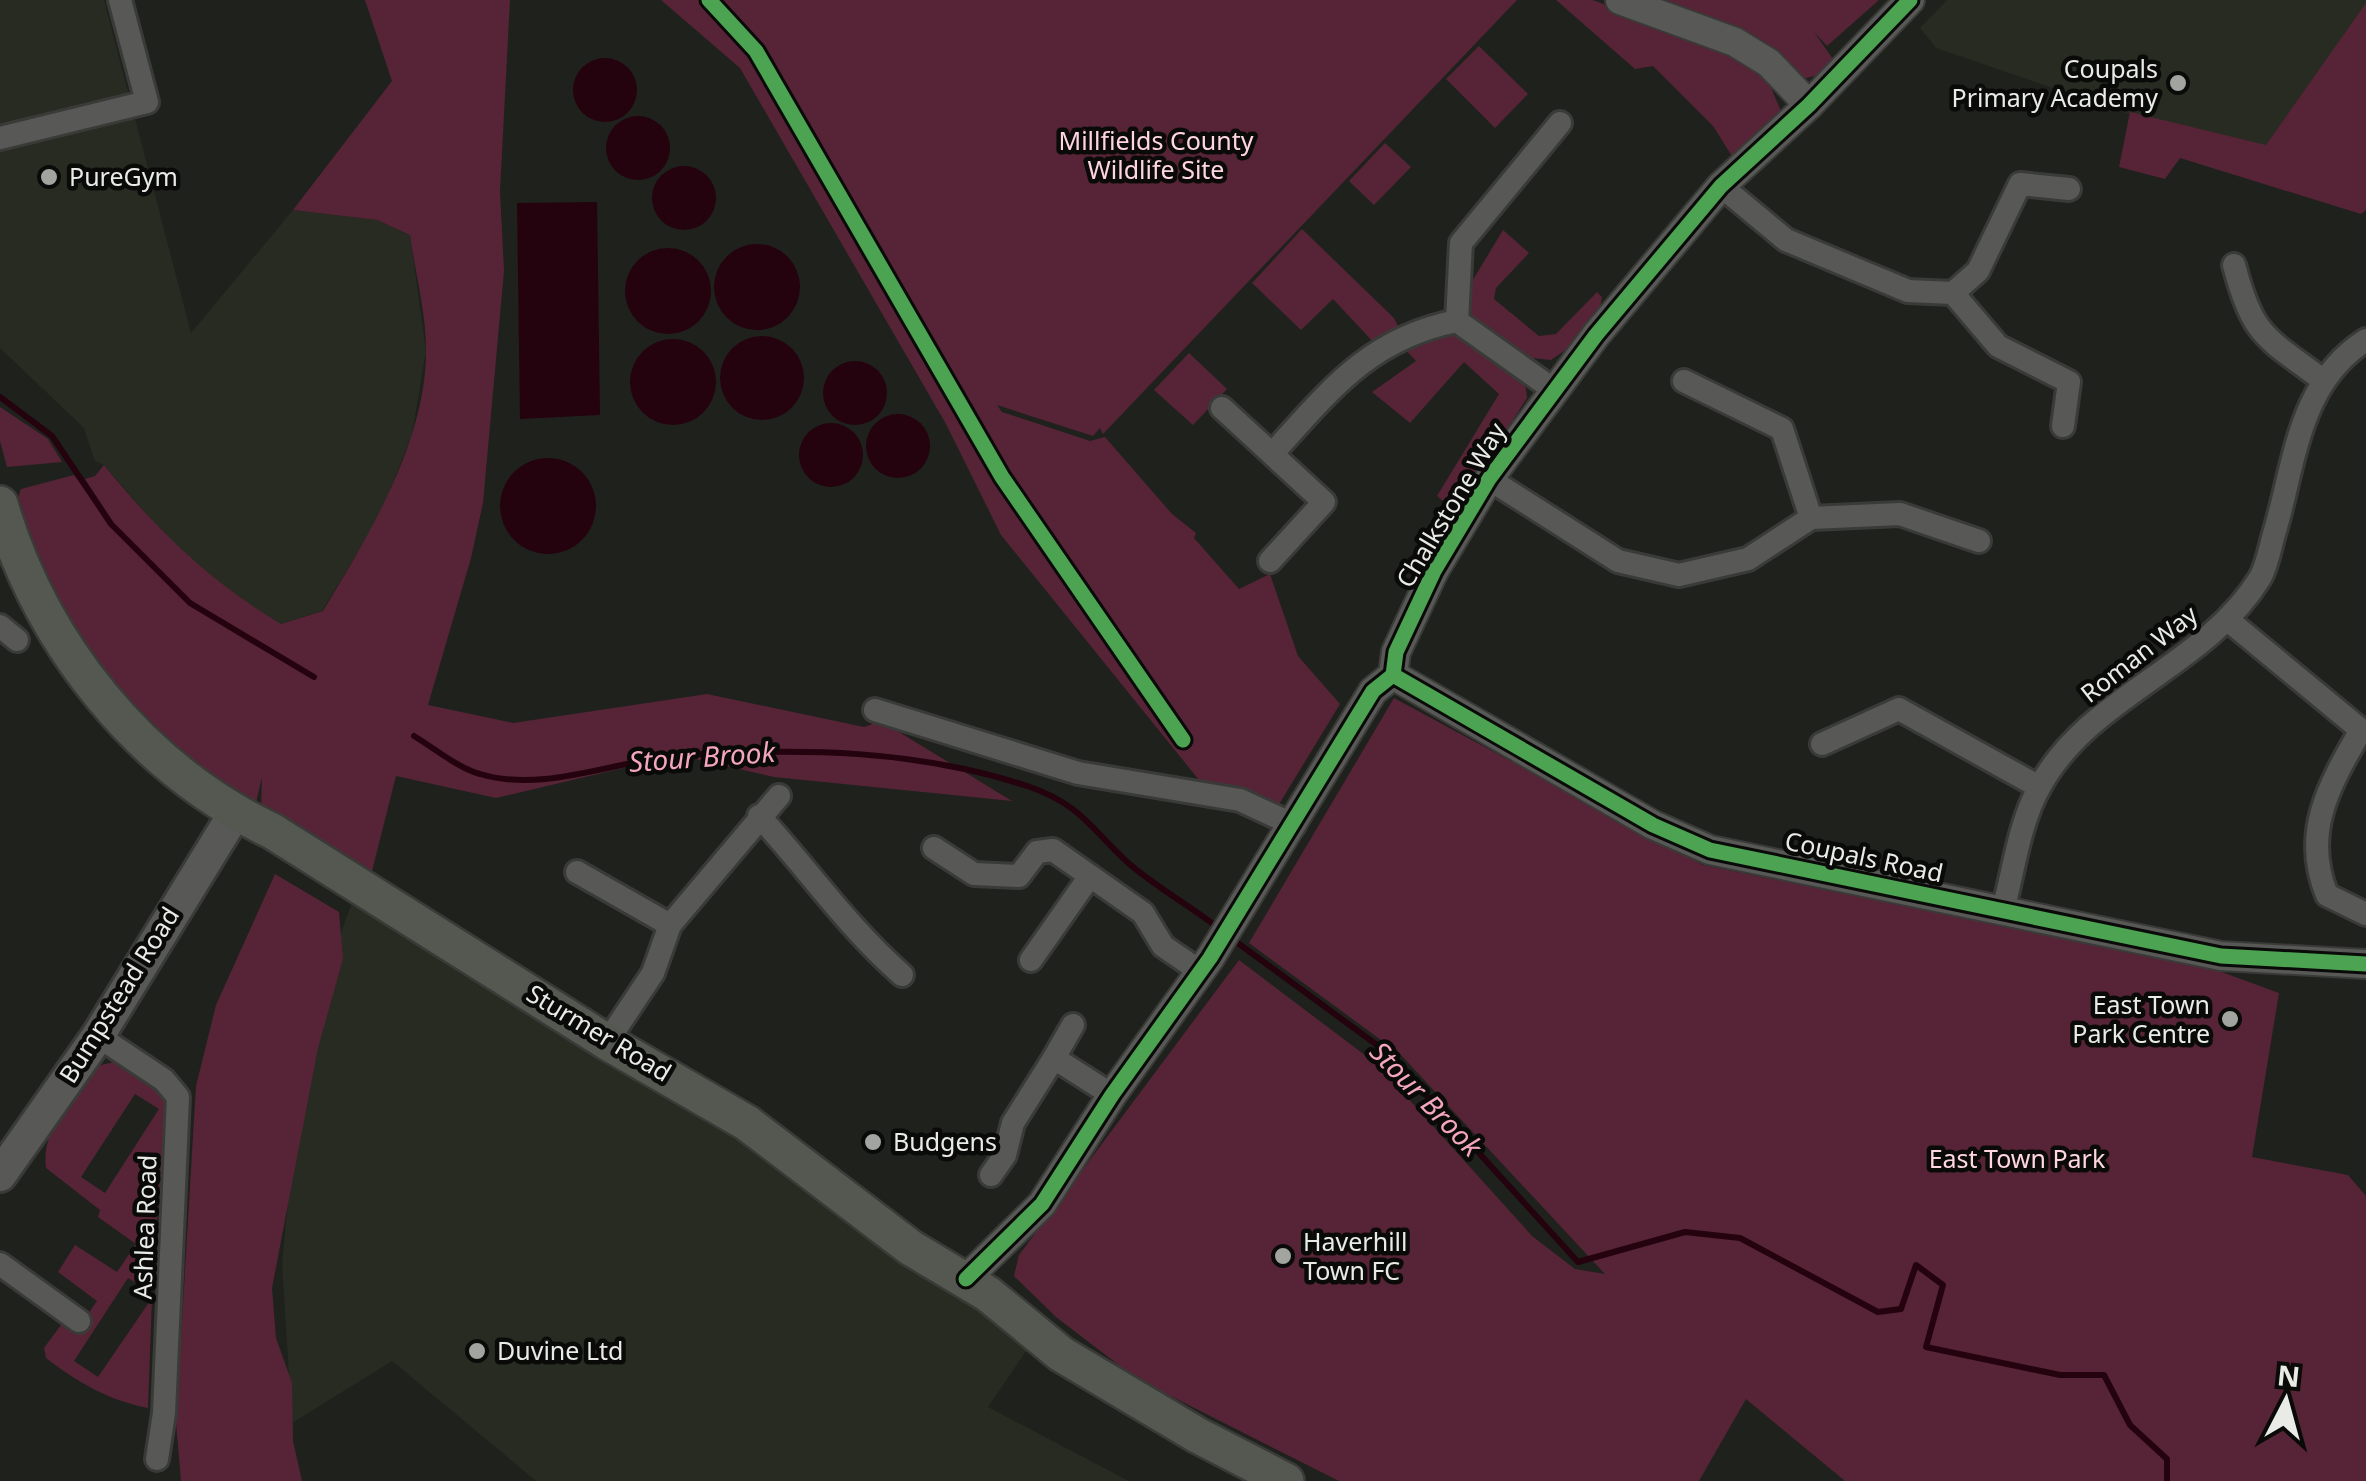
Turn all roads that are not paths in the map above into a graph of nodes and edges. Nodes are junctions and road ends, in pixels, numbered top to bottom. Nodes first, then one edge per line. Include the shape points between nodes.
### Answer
1 (120, 0) edge
2 (1620, 0) edge
3 (1910, 0) edge
4 (1809, 105) junction
5 (1560, 124) dead end
6 (0, 138) edge
7 (1720, 186) junction
8 (2069, 189) dead end
9 (2234, 265) dead end
10 (1952, 293) junction
11 (1457, 321) junction
12 (2366, 340) edge
13 (2324, 380) junction
14 (1684, 382) dead end
15 (1554, 390) junction
16 (1222, 408) dead end
17 (2063, 426) dead end
18 (1274, 453) junction
19 (1489, 479) junction
20 (0, 504) edge
21 (1811, 518) junction
22 (1979, 542) dead end
23 (1270, 560) dead end
24 (2228, 620) junction
25 (1392, 676) junction
26 (876, 710) dead end
27 (2364, 731) edge
28 (1822, 744) dead end
29 (2039, 787) junction
30 (779, 796) dead end
31 (235, 813) junction
32 (759, 816) junction
33 (1294, 825) junction
34 (934, 848) dead end
35 (577, 872) dead end
36 (1090, 876) junction
37 (2002, 910) junction
38 (2366, 914) edge
39 (670, 926) junction
40 (1032, 960) dead end
41 (2366, 964) edge
42 (1206, 965) junction
43 (902, 975) dead end
44 (1073, 1025) dead end
45 (98, 1036) junction
46 (607, 1042) junction
47 (1054, 1058) junction
48 (1112, 1095) junction
49 (0, 1175) edge
50 (991, 1175) dead end
51 (0, 1264) edge
52 (966, 1280) junction
53 (79, 1320) dead end
54 (157, 1460) dead end
55 (1286, 1481) edge

1 - 6 street via 147,102
2 - 4 street via 1734,42 1769,64
3 - 4 street, Chalkstone Way
4 - 7 street, Chalkstone Way
5 - 11 street via 1460,243
7 - 10 street via 1786,240 1908,291
7 - 15 street, Chalkstone Way
8 - 10 street via 2020,184 1978,270
9 - 13 street via 2246,312 2260,333
10 - 17 street via 1998,346 2069,382
11 - 15 street
11 - 18 street via 1399,338 1346,372
12 - 13 street, Roman Way
13 - 24 street, Roman Way via 2291,453 2262,575
14 - 21 street via 1782,429
15 - 19 street, Chalkstone Way
16 - 18 street
18 - 23 street via 1324,502
19 - 21 street via 1618,561 1679,575 1748,559
19 - 25 street, Chalkstone Way via 1434,572 1396,652
20 - 31 main road, Sturmer Road via 52,628 102,697 156,753
21 - 22 street via 1900,514
24 - 27 street
24 - 29 street, Roman Way via 2103,715
25 - 33 street, Chalkstone Way via 1373,692
25 - 37 street, Coupals Road via 1653,825 1710,850
26 - 33 street via 1078,773 1240,800
27 - 38 street via 2326,791 2316,843 2327,894
28 - 29 street via 1898,708
29 - 37 street, Roman Way
30 - 32 street
31 - 45 main road, Bumpstead Road
31 - 46 main road, Sturmer Road
32 - 39 street
32 - 43 street via 810,870 834,908
33 - 42 street, Chalkstone Way
34 - 36 street via 974,874 1019,876 1037,852 1053,850
35 - 39 street
36 - 40 street
36 - 42 street via 1143,912 1163,946
37 - 41 street, Coupals Road via 2221,956
39 - 46 street via 653,973
42 - 48 street, Chalkstone Way
44 - 47 street
45 - 49 main road, Bumpstead Road
45 - 54 street, Ashlea Road via 164,1080 178,1097
46 - 52 main road, Sturmer Road via 747,1123 912,1248
47 - 48 street
47 - 50 street via 1013,1123
48 - 52 street, Chalkstone Way via 1042,1204
51 - 53 street
52 - 55 main road, Sturmer Road via 1061,1354

